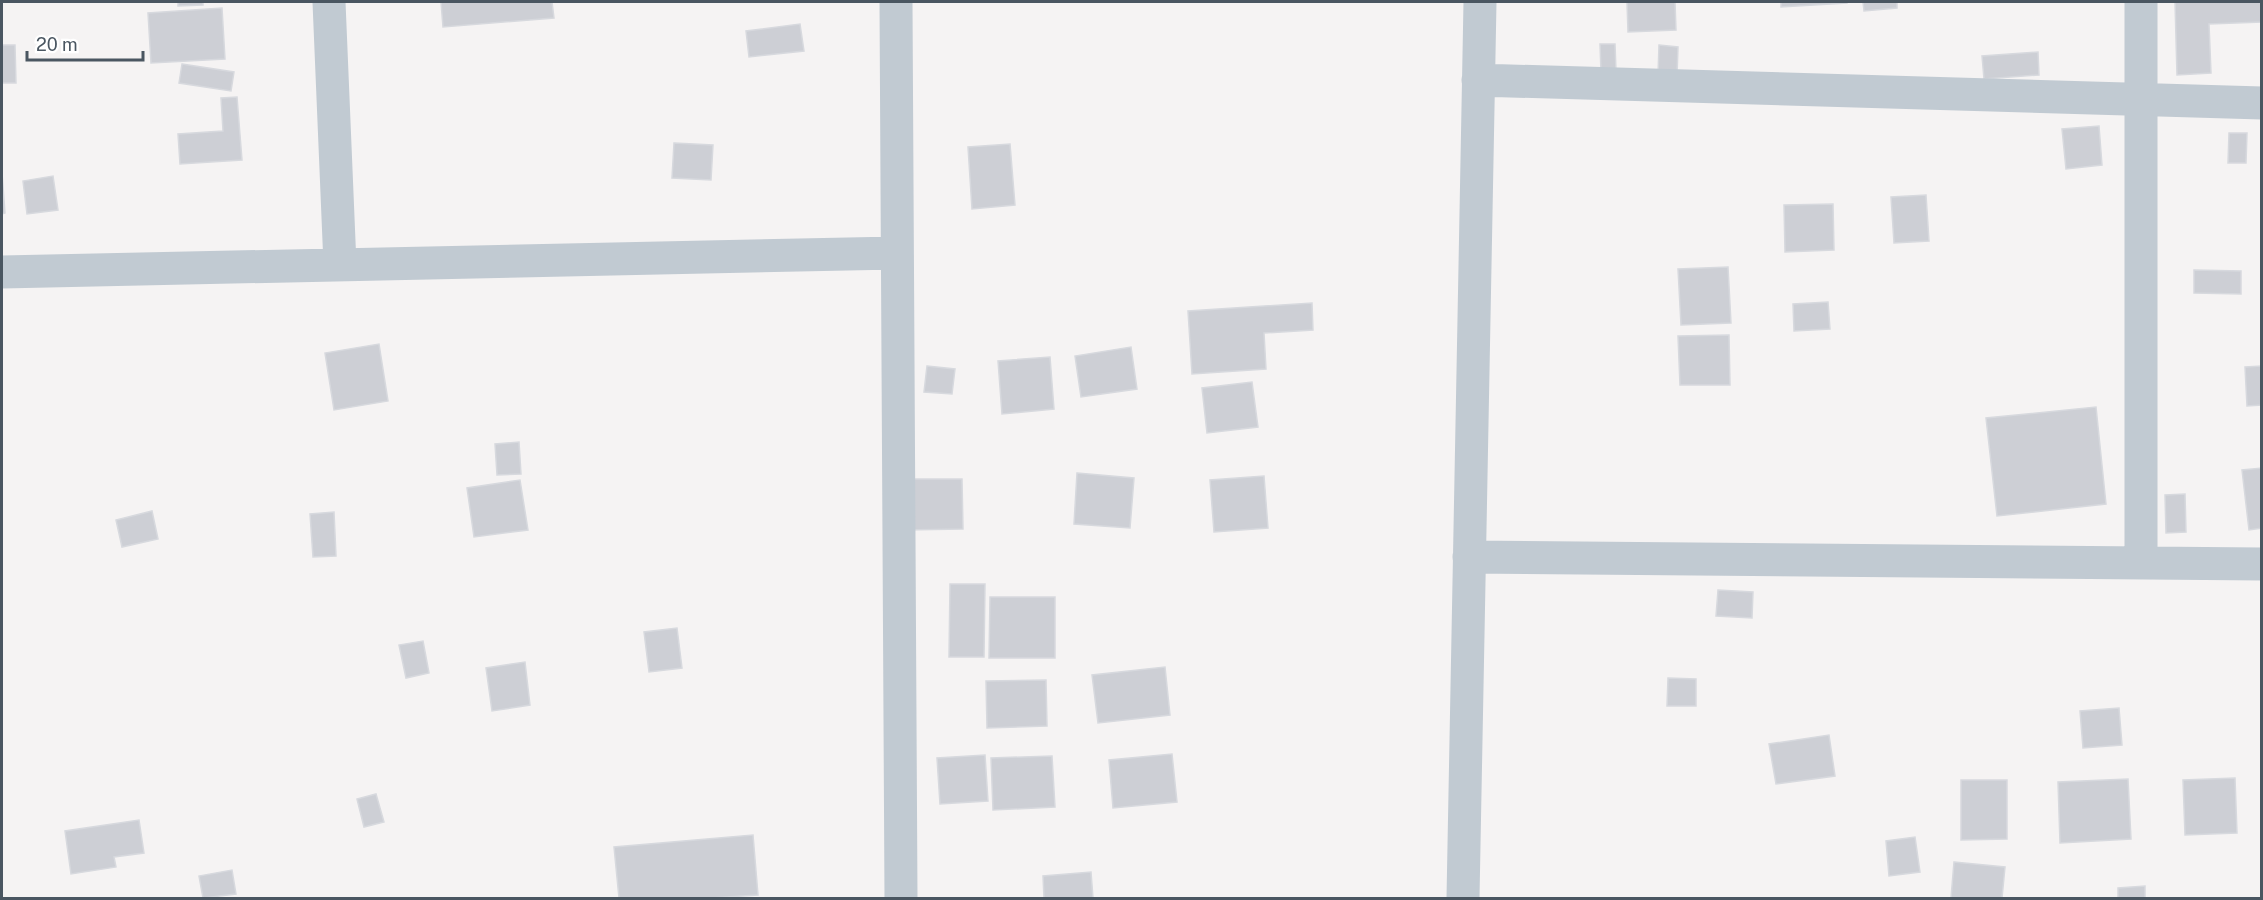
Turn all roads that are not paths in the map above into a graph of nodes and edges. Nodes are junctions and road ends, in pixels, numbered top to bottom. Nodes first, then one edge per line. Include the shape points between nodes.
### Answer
1 (329, 2) edge
2 (896, 2) edge
3 (1479, 2) edge
4 (2141, 2) edge
5 (1478, 80) junction
6 (2141, 100) junction
7 (2262, 103) edge
8 (897, 253) junction
9 (340, 265) junction
10 (2, 272) edge
11 (1469, 557) junction
12 (2141, 563) junction
13 (2262, 564) edge
14 (901, 898) edge
15 (1463, 898) edge

1 - 9 street
2 - 8 street
3 - 5 street
4 - 6 street
5 - 6 street
5 - 11 street
6 - 7 street
6 - 12 street
8 - 9 street
8 - 14 street
9 - 10 street
11 - 12 street
11 - 15 street
12 - 13 street

